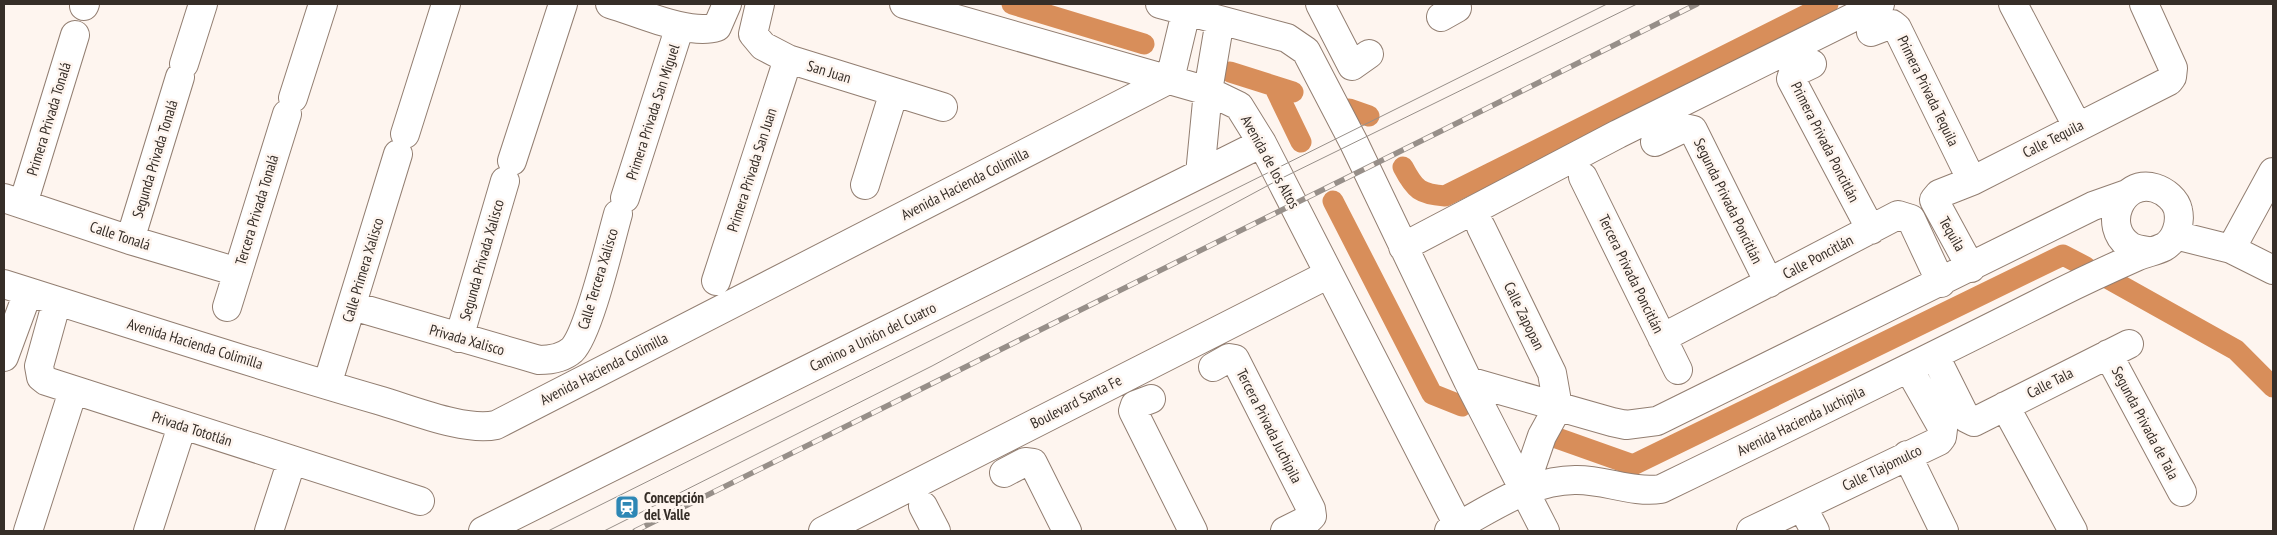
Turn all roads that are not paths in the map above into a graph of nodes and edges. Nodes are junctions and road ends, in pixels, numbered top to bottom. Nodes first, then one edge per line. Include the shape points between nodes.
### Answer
1 (203, 4) edge
2 (322, 4) edge
3 (446, 4) edge
4 (563, 4) edge
5 (610, 4) edge
6 (727, 4) edge
7 (760, 4) edge
8 (904, 4) edge
9 (1160, 4) edge
10 (1320, 4) edge
11 (1880, 4) edge
12 (2013, 4) edge
13 (2144, 4) edge
14 (1184, 8) edge
15 (1220, 20) junction
16 (680, 26) junction
17 (1871, 32) dead end
18 (75, 35) dead end
19 (1369, 54) dead end
20 (788, 59) junction
21 (1812, 64) dead end
22 (1170, 79) junction
23 (1208, 90) junction
24 (894, 92) junction
25 (943, 107) dead end
26 (2077, 126) junction
27 (1655, 142) dead end
28 (1262, 143) junction
29 (2273, 172) edge
30 (1200, 174) junction
31 (1583, 177) dead end
32 (1972, 181) junction
33 (865, 185) dead end
34 (2127, 194) junction
35 (1934, 200) joint
36 (13, 201) edge
37 (622, 206) joint
38 (1481, 227) dead end
39 (1871, 230) junction
40 (2176, 235) junction
41 (130, 240) junction
42 (1403, 247) junction
43 (2231, 250) junction
44 (2148, 251) junction
45 (1971, 268) junction
46 (2273, 270) edge
47 (238, 272) junction
48 (1329, 274) junction
49 (716, 281) dead end
50 (1941, 282) junction
51 (1769, 283) junction
52 (16, 288) edge
53 (57, 301) junction
54 (353, 306) junction
55 (227, 307) dead end
56 (459, 338) junction
57 (1662, 338) junction
58 (577, 343) joint
59 (2118, 349) joint
60 (1935, 356) junction
61 (4, 357) edge
62 (1213, 367) dead end
63 (1909, 369) junction
64 (1678, 370) dead end
65 (1468, 381) junction
66 (327, 385) junction
67 (73, 391) junction
68 (1151, 399) dead end
69 (2005, 406) junction
70 (1558, 408) junction
71 (182, 426) junction
72 (1906, 456) junction
73 (292, 460) junction
74 (1004, 473) dead end
75 (1523, 491) junction
76 (2182, 492) dead end
77 (420, 501) dead end
78 (923, 506) dead end
79 (1803, 508) junction
80 (1456, 530) edge
81 (28, 531) edge
82 (148, 531) edge
83 (269, 531) edge
84 (483, 531) edge
85 (823, 531) edge
86 (936, 531) edge
87 (1067, 531) edge
88 (1193, 531) edge
89 (1285, 531) edge
90 (1545, 531) edge
91 (1751, 531) edge
92 (1815, 531) edge
93 (1944, 531) edge
94 (2073, 531) edge

1 - 41 street, Segunda Privada Tonalá
2 - 47 street, Tercera Privada Tonalá
3 - 54 street, Calle Primera Xalisco
4 - 56 street, Segunda Privada Xalisco via 508,171
5 - 16 street
6 - 16 street via 716,27
7 - 20 street, San Juan via 753,29 754,39
8 - 22 street, Avenida de los Altos
9 - 14 street
10 - 19 street via 1352,66
11 - 42 street via 1618,134
12 - 26 street
13 - 26 street, Calle Tequila via 2174,68 2172,77
14 - 15 street
14 - 22 street
15 - 23 street
15 - 42 street via 1286,38 1306,51
16 - 37 street, Primera Privada San Miguel
17 - 32 street, Primera Privada Tequila via 1888,24 1897,28
18 - 36 street, Primera Privada Tonalá
20 - 24 street, San Juan
20 - 49 street, Primera Privada San Juan
21 - 39 street, Primera Privada Poncitlán via 1793,72 1791,80
22 - 23 street, Avenida de los Altos
22 - 66 street, Avenida Hacienda Colimilla via 496,424 470,426
23 - 28 street, Avenida de los Altos via 1239,106
23 - 30 street
24 - 25 street, San Juan
24 - 33 street
26 - 32 street, Calle Tequila
27 - 51 street, Segunda Privada Poncitlán via 1684,128 1693,130
28 - 30 street, Camino a Unión del Cuatro
28 - 48 street, Avenida de los Altos
29 - 43 street
30 - 84 street, Camino a Unión del Cuatro
31 - 57 street, Tercera Privada Poncitlán
32 - 35 street, Calle Tequila via 1939,194
34 - 40 street via 2139,187 2154,187 2169,195 2178,209
34 - 44 street via 2116,209 2115,225 2120,237 2131,247
34 - 45 street via 2093,206
35 - 45 street, Tequila
36 - 41 street, Calle Tonalá
37 - 58 street, Calle Tercera Xalisco
38 - 70 street, Calle Zapopan via 1552,373
39 - 50 street, Calle Poncitlán via 1898,215 1907,216
39 - 51 street, Calle Poncitlán
40 - 43 street
40 - 44 street via 2165,246
41 - 47 street, Calle Tonalá
42 - 65 street
43 - 46 street
44 - 60 street, Avenida Hacienda Juchipila
45 - 50 street
47 - 55 street, Tercera Privada Tonalá
48 - 80 street, Avenida de los Altos
48 - 85 street, Boulevard Santa Fe
50 - 70 street via 1657,420 1626,425
51 - 57 street, Calle Poncitlán
52 - 53 street, Avenida Hacienda Colimilla
52 - 61 street
53 - 66 street, Avenida Hacienda Colimilla
53 - 67 street, Privada Tototlán via 39,372 46,381
54 - 56 street, Privada Xalisco
54 - 66 street, Calle Primera Xalisco
56 - 58 street, Privada Xalisco via 539,360 562,356
57 - 64 street, Tercera Privada Poncitlán
59 - 69 street, Calle Tala
59 - 76 street, Segunda Privada de Tala
60 - 63 street, Avenida Hacienda Juchipila
60 - 69 street, Calle Tala via 1966,418 1971,421
62 - 89 street, Tercera Privada Juchipila via 1229,358 1235,359 1311,509 1312,516
63 - 72 street, Calle Tlajomulco via 1944,433 1940,441
63 - 75 street, Avenida Hacienda Juchipila via 1661,489 1636,490 1578,480
65 - 70 street
65 - 75 street
67 - 71 street, Privada Tototlán
67 - 81 street
68 - 88 street via 1135,405 1133,411
69 - 94 street
70 - 75 street via 1542,436
71 - 73 street, Privada Tototlán
71 - 82 street
72 - 79 street, Calle Tlajomulco
72 - 93 street
73 - 77 street, Privada Tototlán
73 - 83 street
74 - 87 street via 1027,461 1033,463
75 - 80 street, Avenida Hacienda Juchipila
75 - 90 street
78 - 86 street
79 - 91 street, Calle Tlajomulco
79 - 92 street

